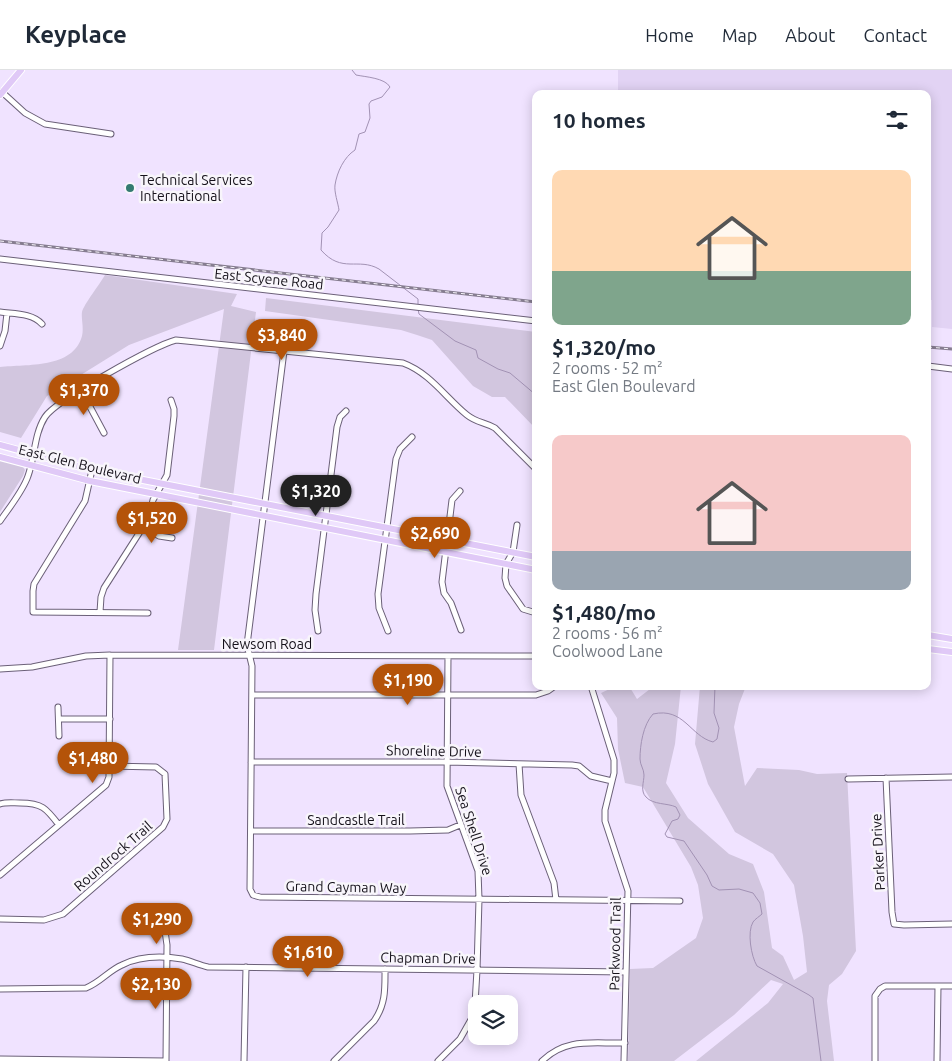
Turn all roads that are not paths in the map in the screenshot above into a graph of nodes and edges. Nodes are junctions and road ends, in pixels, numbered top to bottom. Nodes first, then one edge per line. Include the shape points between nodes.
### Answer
1 (21, 70) edge
2 (1, 93) edge
3 (112, 134) dead end
4 (0, 259) edge
5 (0, 312) edge
6 (7, 313) junction
7 (532, 321) edge
8 (42, 324) dead end
9 (0, 346) edge
10 (284, 351) junction
11 (931, 366) edge
12 (952, 369) edge
13 (81, 390) junction
14 (171, 400) dead end
15 (346, 411) dead end
16 (104, 432) dead end
17 (412, 437) dead end
18 (0, 445) edge
19 (34, 455) junction
20 (0, 457) edge
21 (532, 465) edge
22 (31, 466) junction
23 (92, 470) junction
24 (90, 482) junction
25 (164, 483) junction
26 (460, 491) dead end
27 (156, 495) junction
28 (266, 504) junction
29 (326, 515) junction
30 (264, 516) junction
31 (0, 522) edge
32 (517, 525) dead end
33 (143, 527) junction
34 (387, 527) junction
35 (325, 528) junction
36 (172, 538) dead end
37 (448, 539) junction
38 (385, 540) junction
39 (446, 552) junction
40 (513, 552) junction
41 (532, 556) edge
42 (506, 564) junction
43 (532, 569) edge
44 (100, 612) junction
45 (148, 613) dead end
46 (532, 613) edge
47 (461, 630) dead end
48 (318, 631) dead end
49 (388, 631) dead end
50 (931, 636) edge
51 (952, 639) edge
52 (931, 649) edge
53 (952, 652) edge
54 (110, 655) junction
55 (248, 656) junction
56 (448, 656) junction
57 (532, 656) edge
58 (0, 669) edge
59 (549, 690) edge
60 (592, 690) edge
61 (252, 696) junction
62 (447, 696) junction
63 (58, 706) dead end
64 (59, 719) junction
65 (110, 719) junction
66 (59, 736) dead end
67 (251, 762) junction
68 (447, 762) junction
69 (519, 764) junction
70 (109, 766) junction
71 (952, 777) edge
72 (886, 778) junction
73 (848, 779) dead end
74 (612, 781) junction
75 (0, 804) edge
76 (59, 825) junction
77 (460, 825) junction
78 (251, 831) junction
79 (0, 876) edge
80 (479, 900) junction
81 (556, 900) junction
82 (628, 901) junction
83 (680, 901) dead end
84 (0, 919) edge
85 (952, 924) edge
86 (165, 931) dead end
87 (166, 958) junction
88 (246, 967) junction
89 (385, 969) junction
90 (477, 970) junction
91 (626, 972) junction
92 (938, 986) junction
93 (952, 986) edge
94 (0, 989) edge
95 (625, 1043) junction
96 (0, 1059) edge
97 (166, 1061) edge
98 (244, 1061) edge
99 (334, 1061) edge
100 (438, 1061) edge
101 (542, 1061) edge
102 (624, 1061) edge
103 (875, 1061) edge
104 (937, 1061) edge

1 - 2 main road
2 - 3 street via 25,113 46,124
4 - 7 street, East Scyene Road
5 - 6 street
6 - 8 street via 30,316
6 - 9 street
10 - 13 street via 176,340 161,345
10 - 21 street via 403,363 412,367 468,416 479,424 495,428
10 - 28 street, Grand Cayman Way
11 - 12 street
13 - 16 street
13 - 19 street via 46,415
14 - 25 street via 174,416
15 - 29 street via 337,427
17 - 34 street via 400,449 396,459
18 - 19 main road, East Glen Boulevard
19 - 22 street
19 - 23 main road, East Glen Boulevard
20 - 22 main road, East Glen Boulevard
22 - 24 main road, East Glen Boulevard
22 - 31 street via 28,477
23 - 24 street
23 - 25 main road, East Glen Boulevard
24 - 27 main road, East Glen Boulevard
24 - 44 street via 85,501 34,584 33,612
25 - 27 street
25 - 28 main road, East Glen Boulevard
26 - 37 street via 452,500
27 - 30 main road, East Glen Boulevard
27 - 33 street
28 - 29 main road, East Glen Boulevard
28 - 30 street, Grand Cayman Way
29 - 34 main road, East Glen Boulevard
29 - 35 street
30 - 35 main road, East Glen Boulevard
30 - 55 street, Grand Cayman Way
32 - 40 street
33 - 36 street via 159,536
33 - 44 street via 104,588
34 - 37 main road, East Glen Boulevard
34 - 38 street
35 - 38 main road, East Glen Boulevard
35 - 48 street via 314,610
37 - 39 street
37 - 40 main road, East Glen Boulevard
38 - 39 main road, East Glen Boulevard
38 - 49 street via 378,602
39 - 42 main road, East Glen Boulevard
39 - 47 street via 442,588
40 - 41 main road, East Glen Boulevard
40 - 42 street
42 - 43 main road, East Glen Boulevard
42 - 46 street via 506,582 519,605
44 - 45 street
50 - 51 main road
52 - 53 main road
54 - 55 street, Newsom Road
54 - 58 street, Newsom Road
54 - 65 street
55 - 56 street, Newsom Road
55 - 61 street, Grand Cayman Way via 252,666
56 - 57 street, Newsom Road
56 - 62 street, Sea Shell Drive
59 - 62 street via 536,695
60 - 74 street, Parkwood Trail via 613,752
61 - 62 street
61 - 67 street, Grand Cayman Way
62 - 68 street, Sea Shell Drive
63 - 64 street
64 - 65 street
64 - 66 street
65 - 70 street
67 - 68 street, Shoreline Drive
67 - 78 street, Grand Cayman Way
68 - 69 street, Shoreline Drive
68 - 77 street, Sea Shell Drive via 448,791
69 - 74 street, Shoreline Drive via 576,765 592,776
69 - 81 street via 521,795 554,883
70 - 76 street via 106,785
70 - 84 street, Roundrock Trail via 156,767 165,774 167,819 163,827 63,914 44,920
71 - 72 street
72 - 73 street
72 - 85 street, Parker Drive via 894,924
74 - 82 street, Parkwood Trail via 606,821 626,880
75 - 76 street via 34,803 48,811
76 - 79 street
77 - 78 street, Sandcastle Trail via 448,830
77 - 80 street, Sea Shell Drive via 478,871
78 - 80 street, Grand Cayman Way via 250,889 256,897
80 - 81 street, Grand Cayman Way
80 - 90 street, Sea Shell Drive
81 - 82 street, Grand Cayman Way
82 - 83 street, Grand Cayman Way
82 - 91 street, Parkwood Trail
86 - 87 street
87 - 88 street, Chapman Drive via 208,967
87 - 94 street, Chapman Drive via 136,959 86,988
87 - 97 street
88 - 89 street, Chapman Drive
88 - 98 street
89 - 90 street, Chapman Drive
89 - 99 street via 385,996 379,1014
90 - 91 street, Chapman Drive
90 - 100 street, Sea Shell Drive via 473,1016 460,1039
91 - 95 street, Parkwood Trail
92 - 93 street
92 - 103 street via 885,986 880,989 876,996
92 - 104 street
95 - 101 street via 568,1045 555,1050
95 - 102 street, Parkwood Trail
96 - 97 street

